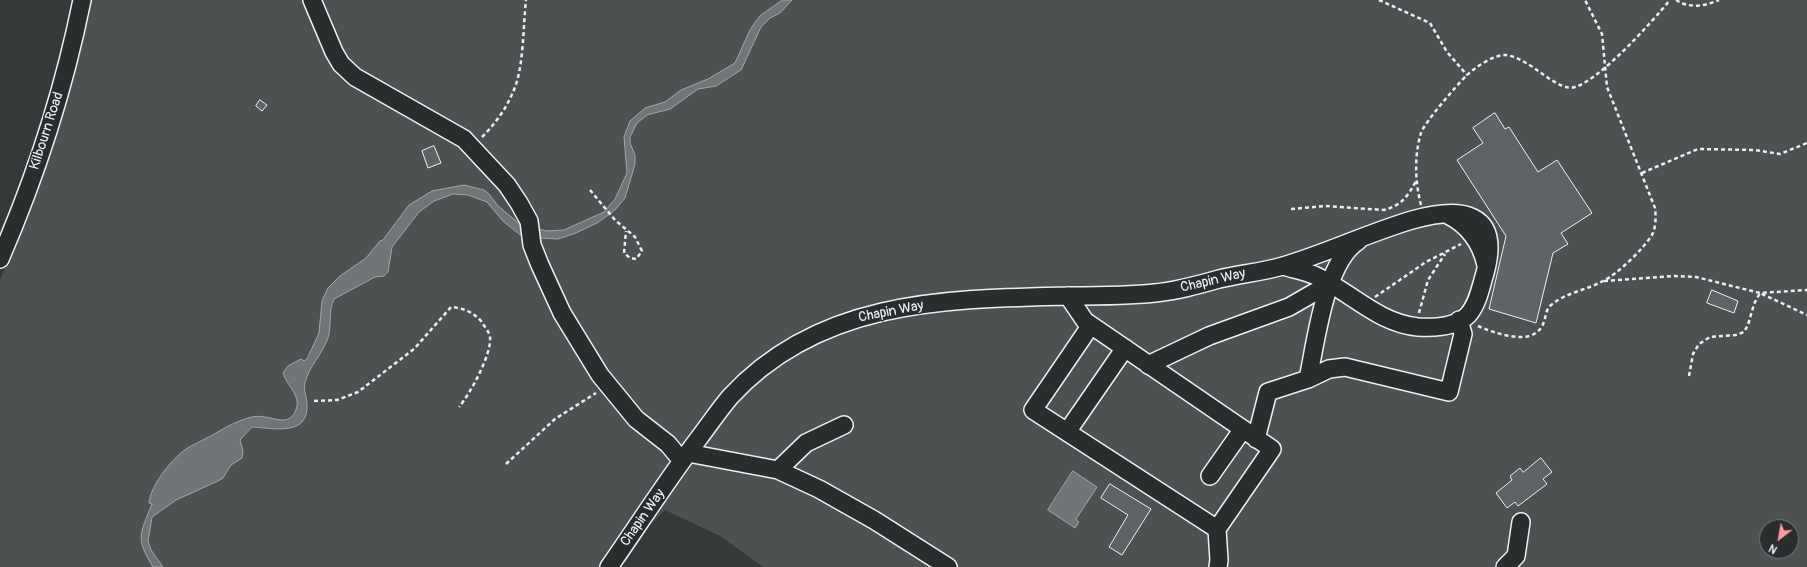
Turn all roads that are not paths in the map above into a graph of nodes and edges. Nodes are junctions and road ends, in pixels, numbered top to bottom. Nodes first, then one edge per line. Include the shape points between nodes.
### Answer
1 (82, 0) edge
2 (312, 0) edge
3 (1446, 214) junction
4 (1369, 235) junction
5 (0, 259) edge
6 (1283, 266) junction
7 (1487, 267) junction
8 (1329, 284) junction
9 (1068, 296) junction
10 (1463, 318) junction
11 (1091, 325) junction
12 (1125, 348) junction
13 (1148, 365) junction
14 (1308, 379) junction
15 (844, 425) dead end
16 (1067, 432) junction
17 (1250, 434) junction
18 (685, 457) junction
19 (778, 470) junction
20 (1210, 476) dead end
21 (1521, 522) dead end
22 (1216, 529) junction
23 (609, 567) edge
24 (948, 567) edge
25 (1218, 567) edge
26 (1505, 567) edge

1 - 5 street, Kilbourn Road via 66,73 47,135
2 - 18 street via 341,64 355,77 464,139 507,185 528,221 532,245 562,313 608,385 636,419
3 - 4 street via 1423,217
3 - 7 street via 1460,221 1473,236
3 - 7 street via 1467,214 1475,218 1485,229 1490,252
4 - 6 street, Chapin Way
4 - 8 street via 1352,245
6 - 8 street via 1314,275
6 - 9 street, Chapin Way via 1157,293
7 - 10 street via 1476,300
8 - 10 street via 1394,321 1416,327 1443,327
8 - 13 street via 1289,307 1209,336
8 - 14 street
9 - 11 street via 1085,321
9 - 18 street, Chapin Way via 950,302 898,308 818,332 782,352 753,375 729,398
10 - 14 street via 1463,334 1449,392 1345,367 1329,369
11 - 12 street
11 - 16 street via 1033,410
12 - 13 street
12 - 16 street
13 - 17 street
14 - 17 street via 1268,392
15 - 19 street via 806,443
16 - 22 street
17 - 20 street
17 - 22 street via 1272,449
18 - 19 street
18 - 23 street, Chapin Way
19 - 24 street via 819,489 874,520
21 - 26 street via 1516,556
22 - 25 street

